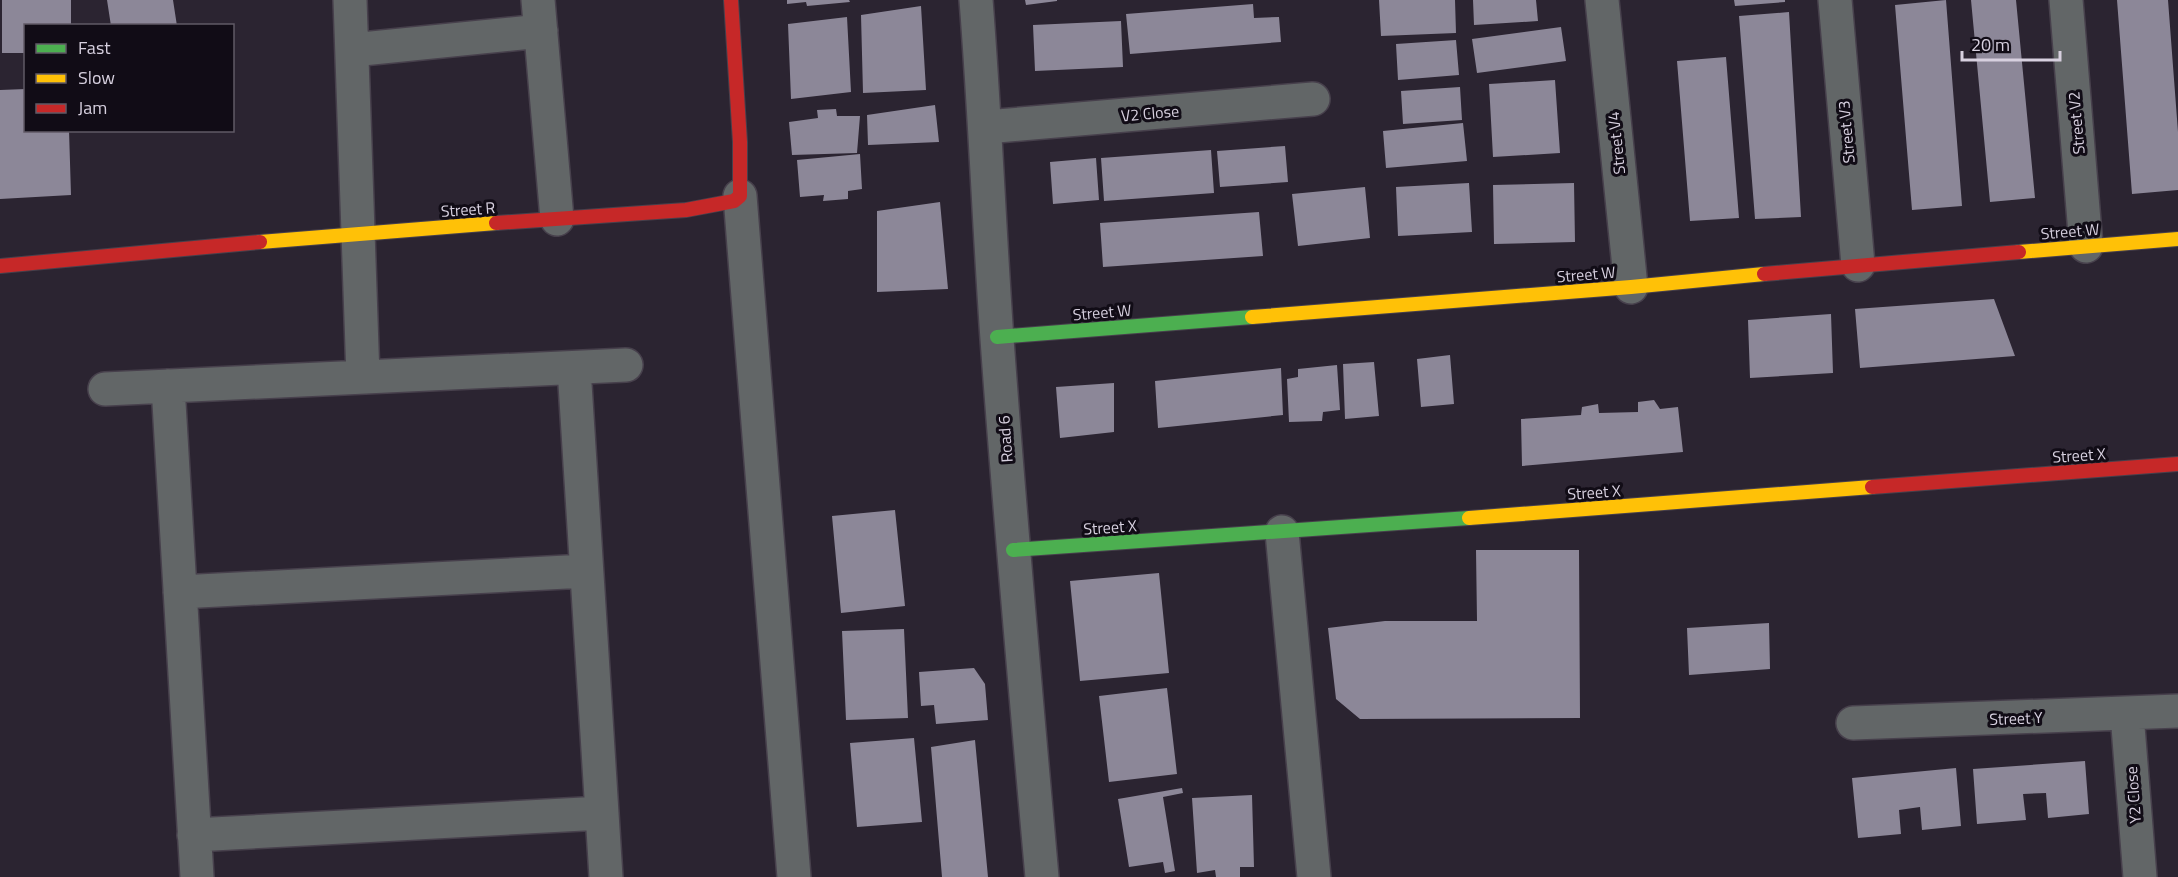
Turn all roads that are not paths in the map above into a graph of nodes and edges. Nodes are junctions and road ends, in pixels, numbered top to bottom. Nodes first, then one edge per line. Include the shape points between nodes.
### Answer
1 (350, 0) edge
2 (731, 0) edge
3 (976, 0) edge
4 (1602, 0) edge
5 (1835, 0) edge
6 (2066, 0) edge
7 (539, 16) edge
8 (352, 50) junction
9 (1313, 99) dead end
10 (986, 127) junction
11 (740, 196) junction
12 (557, 219) junction
13 (357, 233) junction
14 (2178, 239) edge
15 (2086, 246) junction
16 (1858, 265) junction
17 (0, 266) edge
18 (1631, 287) junction
19 (997, 337) junction
20 (626, 365) dead end
21 (574, 368) junction
22 (363, 377) junction
23 (168, 386) junction
24 (105, 389) dead end
25 (2178, 464) edge
26 (1282, 532) junction
27 (1013, 550) junction
28 (586, 571) junction
29 (180, 592) junction
30 (2178, 711) edge
31 (2127, 714) junction
32 (1854, 723) dead end
33 (602, 813) junction
34 (194, 835) junction
35 (197, 877) edge
36 (606, 877) edge
37 (794, 877) edge
38 (1042, 877) edge
39 (1314, 877) edge
40 (2140, 877) edge

1 - 8 street
2 - 11 street
3 - 10 street, Road 6
4 - 18 street, Street V4
5 - 16 street, Street V3
6 - 15 street, Street V2
7 - 8 street
7 - 12 street
8 - 13 street
9 - 10 street, V2 Close
10 - 19 street, Road 6
11 - 12 street, Street R via 712,207
11 - 37 street
12 - 13 street, Street R
13 - 17 street, Street R
13 - 22 street
14 - 15 street, Street W
15 - 16 street, Street W
16 - 18 street, Street W
18 - 19 street, Street W
19 - 27 street, Road 6
20 - 21 street
21 - 22 street
21 - 28 street
22 - 23 street
23 - 24 street
23 - 29 street
25 - 26 street, Street X
26 - 27 street, Street X
26 - 39 street
27 - 38 street, Road 6
28 - 29 street
28 - 33 street
29 - 34 street
30 - 31 street, Street Y
31 - 32 street, Street Y
31 - 40 street, Y2 Close
33 - 34 street
33 - 36 street
34 - 35 street

